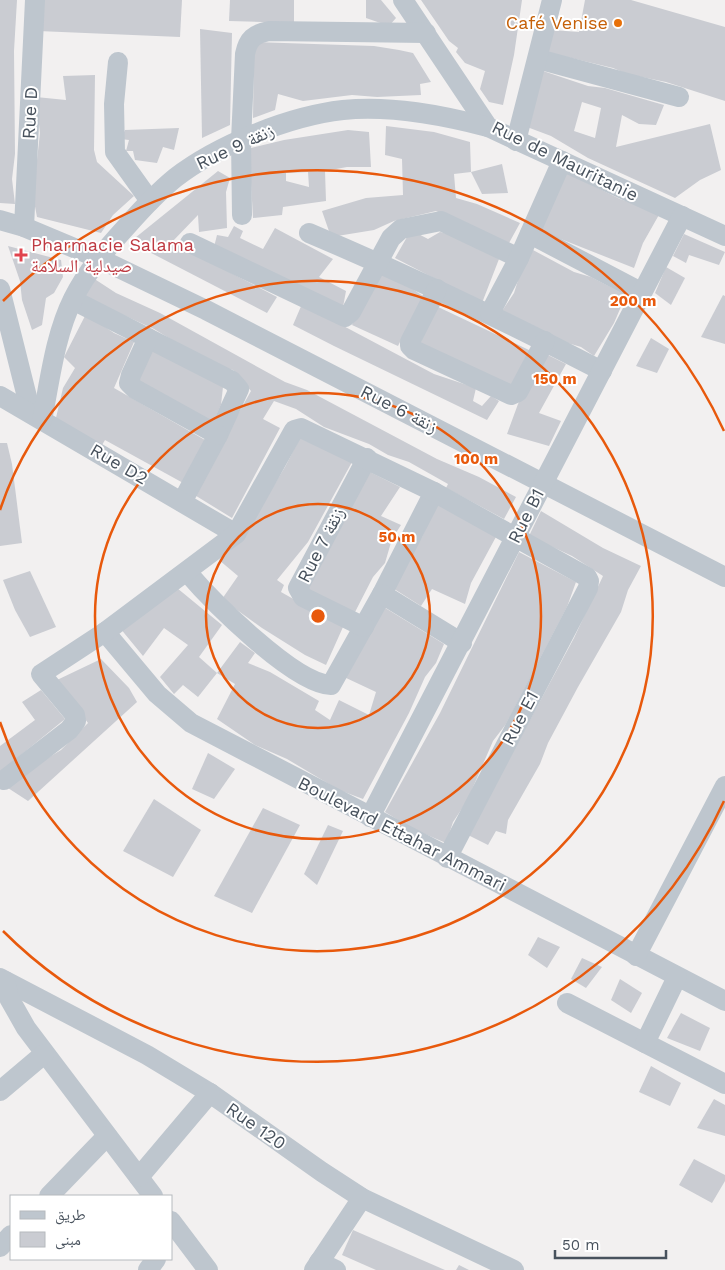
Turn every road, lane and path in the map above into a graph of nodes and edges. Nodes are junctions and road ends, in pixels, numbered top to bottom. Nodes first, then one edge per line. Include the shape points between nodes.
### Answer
1 (35, 0) edge
2 (403, 0) edge
3 (552, 0) edge
4 (426, 33) junction
5 (538, 58) junction
6 (118, 62) dead end
7 (679, 97) dead end
8 (488, 127) junction
9 (241, 140) junction
10 (516, 141) junction
11 (562, 161) junction
12 (150, 201) junction
13 (242, 216) dead end
14 (682, 216) junction
15 (0, 220) edge
16 (24, 226) junction
17 (309, 233) dead end
18 (530, 234) junction
19 (725, 236) edge
20 (190, 243) dead end
21 (98, 258) junction
22 (519, 258) junction
23 (379, 262) junction
24 (0, 289) edge
25 (437, 289) junction
26 (641, 292) junction
27 (73, 300) junction
28 (490, 314) junction
29 (148, 338) junction
30 (544, 341) junction
31 (602, 370) junction
32 (0, 396) edge
33 (37, 416) junction
34 (218, 435) junction
35 (367, 458) junction
36 (542, 484) junction
37 (434, 492) junction
38 (182, 502) junction
39 (236, 534) junction
40 (516, 536) junction
41 (186, 572) junction
42 (725, 577) edge
43 (382, 594) junction
44 (364, 627) junction
45 (104, 632) junction
46 (462, 643) junction
47 (4, 780) dead end
48 (725, 786) edge
49 (370, 817) junction
50 (447, 858) junction
51 (636, 956) junction
52 (677, 977) junction
53 (3, 980) edge
54 (723, 997) edge
55 (567, 1003) dead end
56 (645, 1043) junction
57 (44, 1054) junction
58 (725, 1084) edge
59 (0, 1091) edge
60 (210, 1094) junction
61 (107, 1136) junction
62 (139, 1177) junction
63 (50, 1195) edge
64 (152, 1195) edge
65 (362, 1198) junction
66 (174, 1230) edge
67 (10, 1236) edge
68 (0, 1247) edge
69 (323, 1267) edge
70 (208, 1270) edge
71 (514, 1270) edge

1 - 16 street, Rue D
2 - 4 street, Rue de Mauritanie
3 - 5 street
4 - 8 street, Rue de Mauritanie
4 - 9 street via 269,31 253,36 246,54
5 - 7 street
5 - 10 street
6 - 12 street via 114,104 115,152
8 - 9 street, Rue 9 زنقة via 451,117 380,108 341,110
8 - 10 street, Rue de Mauritanie
9 - 12 street, Rue 9 زنقة via 192,166
9 - 13 street
10 - 11 street, Rue de Mauritanie
11 - 14 street, Rue de Mauritanie
11 - 18 street
12 - 21 street, Rue 9 زنقة
14 - 19 street, Rue de Mauritanie
14 - 26 street, Rue B1
15 - 16 street, Rue 6 زنقة
16 - 21 street, Rue 6 زنقة
17 - 23 street
18 - 22 street
18 - 26 street
20 - 23 street via 345,317 350,314
21 - 27 street, Rue 9 زنقة
21 - 36 street, Rue 6 زنقة via 206,310
22 - 23 street via 437,221 401,229
22 - 28 street
23 - 25 street
24 - 33 street
25 - 28 street
25 - 30 street via 410,342 414,350 511,395 519,391
26 - 31 street, Rue B1
27 - 29 street
27 - 33 street, Rue 9 زنقة
28 - 30 street
29 - 34 street via 129,383
29 - 34 street via 238,386 239,392
30 - 31 street
31 - 36 street, Rue B1
32 - 33 street, Rue D2
33 - 38 street, Rue D2
34 - 38 street
35 - 37 street
35 - 39 street via 304,430 294,430
35 - 44 street, Rue 7 زنقة via 298,588 303,597
36 - 40 street, Rue B1
36 - 42 street, Rue 6 زنقة
37 - 40 street
37 - 43 street
38 - 39 street, Rue D2
39 - 41 street
40 - 46 street, Rue B1
40 - 50 street, Rue E1 via 587,577 588,588
41 - 44 street via 262,644 302,674 324,684 334,683
41 - 45 street
43 - 44 street
43 - 46 street
45 - 47 street via 42,674 75,715 76,721 69,730
45 - 49 street, Boulevard Ettahar Ammari via 157,694 191,723
46 - 49 street, Rue B1
48 - 51 street
49 - 50 street, Boulevard Ettahar Ammari
50 - 51 street, Boulevard Ettahar Ammari
51 - 52 street, Boulevard Ettahar Ammari
52 - 54 street, Boulevard Ettahar Ammari
52 - 56 street
53 - 57 street via 14,1009
53 - 60 street, Rue 120 via 147,1055
55 - 56 street
56 - 58 street
57 - 59 street
57 - 61 street
60 - 62 street
60 - 65 street, Rue 120
61 - 62 street
61 - 63 street
62 - 64 street
65 - 69 street
65 - 71 street, Rue 120
66 - 70 street
67 - 68 street

